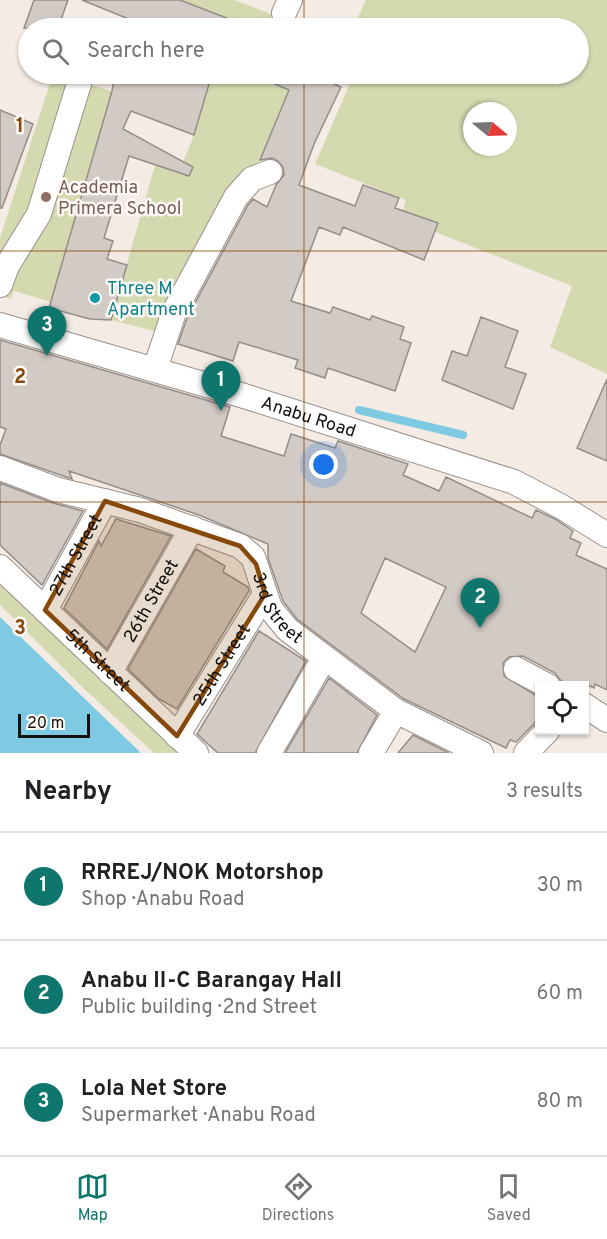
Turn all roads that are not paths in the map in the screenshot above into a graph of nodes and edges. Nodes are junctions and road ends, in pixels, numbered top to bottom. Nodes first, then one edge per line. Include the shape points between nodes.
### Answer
1 (79, 84) edge
2 (270, 172) dead end
3 (0, 285) edge
4 (0, 325) edge
5 (155, 369) junction
6 (0, 468) edge
7 (105, 501) junction
8 (192, 528) junction
9 (607, 535) edge
10 (0, 567) edge
11 (265, 594) junction
12 (45, 610) junction
13 (324, 658) junction
14 (516, 669) dead end
15 (110, 672) junction
16 (539, 681) edge
17 (589, 708) edge
18 (396, 711) junction
19 (607, 720) edge
20 (543, 735) edge
21 (177, 736) junction
22 (195, 753) edge
23 (269, 753) edge
24 (371, 753) edge
25 (481, 753) edge
26 (526, 753) edge

1 - 3 street via 39,214 7,266
2 - 5 street via 252,179 236,197 174,312
4 - 5 street, Anabu Road
5 - 9 street, Anabu Road via 520,485
6 - 7 street, 3rd Street via 58,490
7 - 8 street, 3rd Street
7 - 12 street, 27th Street
8 - 11 street, 3rd Street via 247,551 256,564
8 - 15 street, 26th Street
10 - 12 street, 5th Street
11 - 13 street, 3rd Street via 279,622
11 - 21 street, 25th Street
12 - 15 street, 5th Street
13 - 18 street, 3rd Street
13 - 23 street
14 - 16 street
15 - 21 street, 5th Street
17 - 19 street
18 - 24 street
18 - 25 street, 3rd Street
20 - 26 street
21 - 22 street, 5th Street

